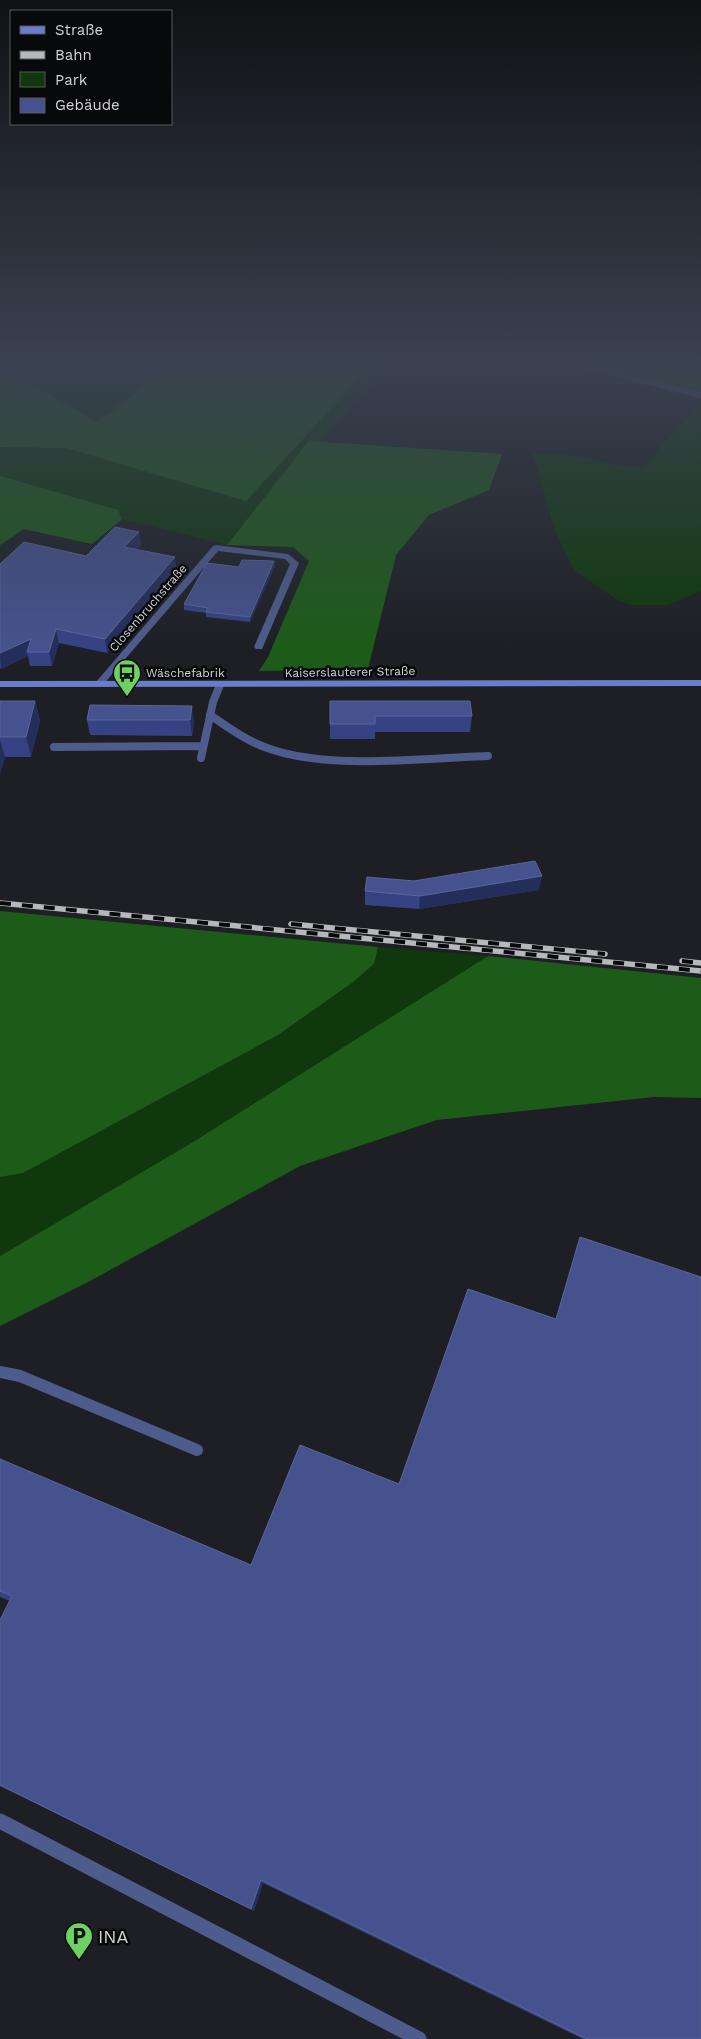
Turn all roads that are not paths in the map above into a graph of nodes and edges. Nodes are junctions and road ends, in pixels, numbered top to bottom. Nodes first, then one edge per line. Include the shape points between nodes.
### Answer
1 (259, 646) dead end
2 (701, 683) edge
3 (0, 684) edge
4 (99, 684) junction
5 (220, 685) junction
6 (210, 715) junction
7 (203, 746) junction
8 (54, 747) dead end
9 (488, 756) dead end
10 (200, 758) dead end
11 (0, 1372) edge
12 (197, 1450) dead end
13 (0, 1822) edge
14 (419, 2039) edge

1 - 4 street, Closenbruchstraße via 295,563 288,557 216,548
2 - 5 main road, Kaiserslauterer Straße
3 - 4 main road, Kaiserslauterer Straße
4 - 5 main road, Kaiserslauterer Straße
5 - 6 lane
6 - 7 lane
6 - 9 lane via 242,737 287,754 340,759
7 - 8 lane
7 - 10 lane
11 - 12 lane via 20,1376
13 - 14 lane

